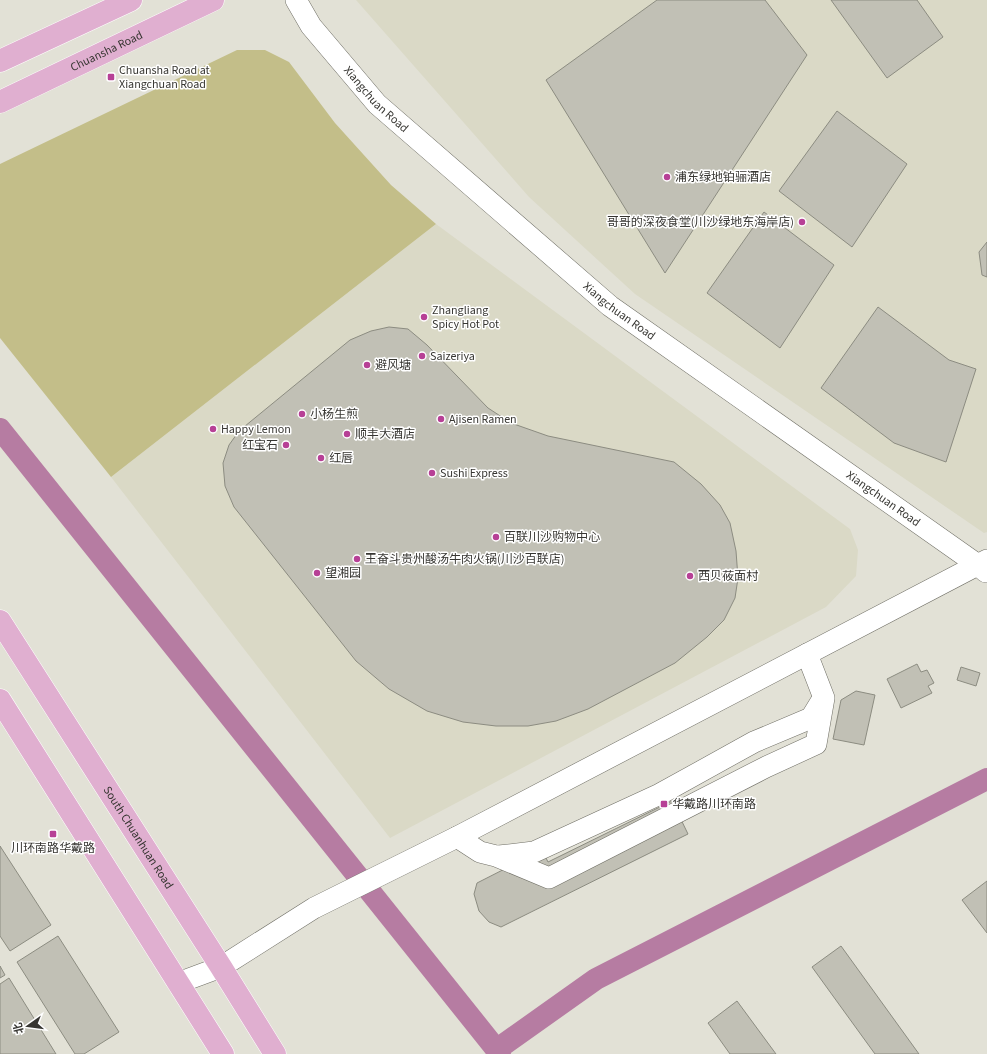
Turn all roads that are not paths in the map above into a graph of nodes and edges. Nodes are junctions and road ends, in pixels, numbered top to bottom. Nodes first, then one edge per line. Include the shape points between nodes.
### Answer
1 (131, 0) edge
2 (213, 0) edge
3 (296, 0) edge
4 (0, 61) edge
5 (0, 102) edge
6 (984, 566) edge
7 (0, 622) edge
8 (807, 654) junction
9 (824, 698) junction
10 (0, 700) edge
11 (457, 837) junction
12 (496, 856) junction
13 (221, 967) junction
14 (178, 983) junction
15 (223, 1054) edge
16 (275, 1054) edge

1 - 4 main road
2 - 5 main road, Chuansha Road
3 - 6 street, Xiangchuan Road via 311,26 377,104 610,306
6 - 8 street
7 - 13 main road, South Chuanhuan Road
8 - 9 street
8 - 11 street
9 - 12 street via 811,718 754,742 660,794 534,852
9 - 12 street via 816,744 766,766 549,878
10 - 14 main road
11 - 12 street via 480,852
11 - 13 street via 314,908
13 - 14 street
13 - 16 main road, South Chuanhuan Road
14 - 15 main road

